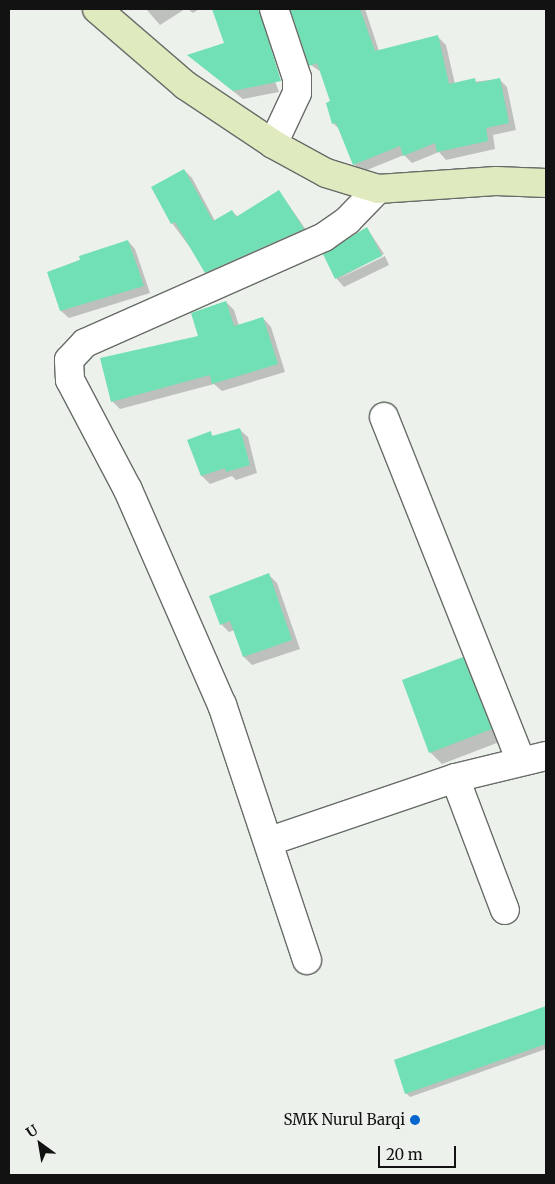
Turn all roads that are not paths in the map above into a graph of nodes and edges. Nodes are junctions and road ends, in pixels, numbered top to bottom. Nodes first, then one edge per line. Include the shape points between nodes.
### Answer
1 (97, 9) edge
2 (274, 9) edge
3 (272, 144) junction
4 (546, 183) edge
5 (378, 190) junction
6 (384, 417) dead end
7 (534, 758) edge
8 (455, 778) junction
9 (270, 841) junction
10 (505, 910) dead end
11 (307, 960) dead end

1 - 3 main road via 185,85
2 - 3 street via 297,86
3 - 5 main road via 326,173
4 - 5 main road via 496,180
5 - 9 street via 348,220 324,236 85,343 69,360 70,380 128,490 172,585 222,705
6 - 7 street
7 - 8 street
8 - 9 street
8 - 10 street
9 - 11 street

